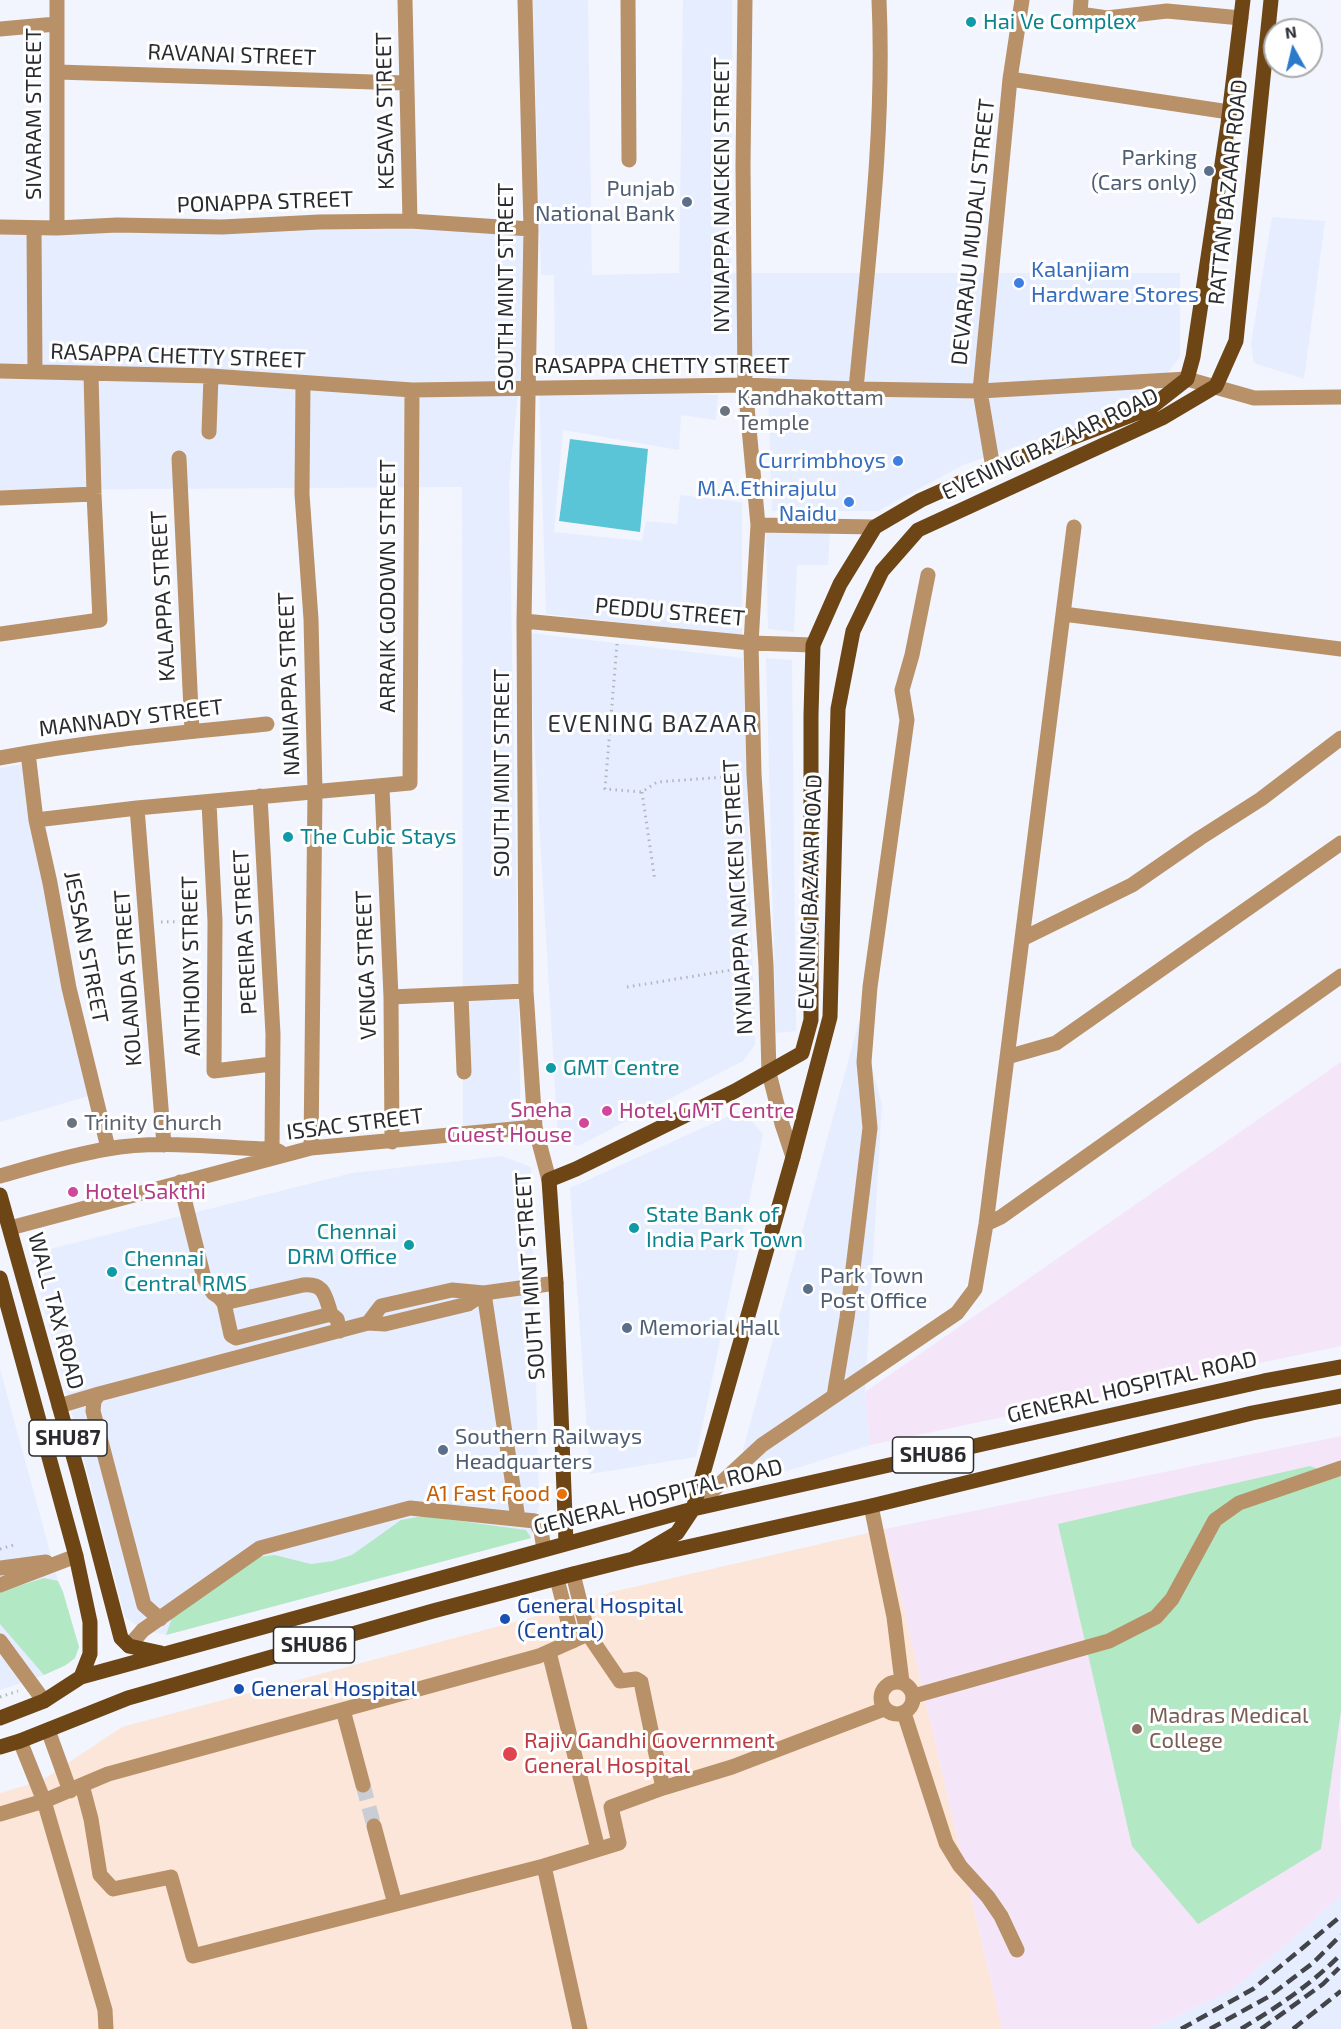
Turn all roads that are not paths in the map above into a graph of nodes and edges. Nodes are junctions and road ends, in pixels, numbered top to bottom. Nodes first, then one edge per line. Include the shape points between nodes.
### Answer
1 (57, 0) edge
2 (405, 0) edge
3 (525, 0) edge
4 (628, 0) edge
5 (745, 0) edge
6 (879, 0) edge
7 (1023, 0) edge
8 (1081, 0) edge
9 (1243, 0) edge
10 (1271, 0) edge
11 (1240, 18) junction
12 (56, 24) junction
13 (0, 29) edge
14 (57, 72) junction
15 (1010, 80) junction
16 (405, 83) junction
17 (1229, 112) junction
18 (629, 160) dead end
19 (410, 221) junction
20 (0, 227) edge
21 (34, 228) junction
22 (57, 228) junction
23 (531, 229) junction
24 (0, 371) edge
25 (35, 372) junction
26 (91, 374) junction
27 (211, 376) junction
28 (1187, 379) junction
29 (303, 383) junction
30 (745, 385) junction
31 (1216, 386) junction
32 (528, 389) junction
33 (856, 389) junction
34 (412, 390) junction
35 (980, 391) junction
36 (1341, 397) edge
37 (209, 432) dead end
38 (179, 458) dead end
39 (993, 468) junction
40 (94, 494) junction
41 (0, 498) edge
42 (758, 525) junction
43 (874, 527) junction
44 (1074, 527) dead end
45 (928, 575) dead end
46 (1063, 614) junction
47 (524, 621) junction
48 (0, 634) edge
49 (751, 643) junction
50 (813, 645) junction
51 (1341, 649) edge
52 (267, 724) dead end
53 (192, 731) junction
54 (1341, 738) edge
55 (28, 753) junction
56 (0, 758) edge
57 (382, 787) junction
58 (315, 791) junction
59 (260, 796) junction
60 (811, 801) junction
61 (836, 801) junction
62 (209, 803) junction
63 (137, 808) junction
64 (36, 820) junction
65 (1341, 843) edge
66 (1022, 939) junction
67 (1341, 976) edge
68 (526, 991) junction
69 (461, 995) junction
70 (391, 997) junction
71 (1007, 1057) junction
72 (271, 1064) junction
73 (464, 1072) dead end
74 (769, 1073) junction
75 (535, 1127) junction
76 (392, 1142) junction
77 (164, 1145) junction
78 (108, 1148) junction
79 (311, 1148) junction
80 (280, 1151) junction
81 (793, 1157) junction
82 (0, 1176) edge
83 (549, 1180) junction
84 (180, 1182) junction
85 (0, 1195) edge
86 (986, 1224) junction
87 (10, 1228) junction
88 (0, 1278) edge
89 (556, 1282) junction
90 (484, 1293) junction
91 (224, 1303) junction
92 (332, 1314) junction
93 (340, 1330) junction
94 (1341, 1366) edge
95 (99, 1394) junction
96 (834, 1396) junction
97 (1341, 1396) edge
98 (59, 1406) junction
99 (1341, 1468) edge
100 (871, 1506) junction
101 (693, 1509) junction
102 (518, 1519) junction
103 (566, 1543) junction
104 (544, 1549) junction
105 (76, 1556) junction
106 (633, 1559) junction
107 (58, 1562) junction
108 (0, 1568) edge
109 (573, 1574) junction
110 (557, 1579) junction
111 (0, 1585) edge
112 (160, 1619) junction
113 (588, 1634) junction
114 (573, 1641) junction
115 (1, 1644) edge
116 (129, 1646) junction
117 (549, 1652) junction
118 (162, 1653) junction
119 (81, 1677) junction
120 (902, 1682) junction
121 (914, 1696) junction
122 (44, 1701) junction
123 (884, 1709) junction
124 (343, 1710) junction
125 (904, 1713) junction
126 (0, 1718) edge
127 (48, 1730) junction
128 (20, 1741) junction
129 (0, 1747) edge
130 (363, 1785) tunnel mouth
131 (76, 1788) junction
132 (663, 1788) junction
133 (44, 1801) junction
134 (0, 1814) edge
135 (374, 1826) tunnel mouth
136 (598, 1849) junction
137 (544, 1866) junction
138 (395, 1904) junction
139 (1017, 1950) dead end
140 (106, 2029) edge
141 (580, 2029) edge

1 - 12 street, SIVARAM STREET
2 - 16 street, KESAVA STREET
3 - 23 street, SOUTH MINT STREET
4 - 18 street
5 - 30 street, NYNIAPPA NAICKEN STREET
6 - 33 street via 879,148
7 - 15 street, DEVARAJU MUDALI STREET
8 - 11 street via 1080,14 1107,18 1167,11
9 - 11 main road, RATTAN BAZAAR ROAD
10 - 31 main road, RATTAN BAZAAR ROAD via 1236,341
11 - 17 main road, RATTAN BAZAAR ROAD
12 - 13 street
12 - 14 street, SIVARAM STREET
14 - 16 street, RAVANAI STREET
14 - 22 street, SIVARAM STREET
15 - 17 street
15 - 35 street, DEVARAJU MUDALI STREET
16 - 19 street, KESAVA STREET
17 - 28 main road, RATTAN BAZAAR ROAD
19 - 22 street, PONAPPA STREET
19 - 23 street, PONAPPA STREET
20 - 21 street, PONAPPA STREET
21 - 22 street, PONAPPA STREET
21 - 25 street
23 - 32 street, SOUTH MINT STREET
24 - 25 street, RASAPPA CHETTY STREET
25 - 26 street, RASAPPA CHETTY STREET
26 - 27 street, RASAPPA CHETTY STREET
26 - 40 street
27 - 29 street, RASAPPA CHETTY STREET
27 - 37 street
28 - 31 street, RASAPPA CHETTY STREET
28 - 35 street, RASAPPA CHETTY STREET
28 - 39 main road, EVENING BAZAAR ROAD via 1150,408
29 - 34 street, RASAPPA CHETTY STREET
29 - 58 street, NANIAPPA STREET via 302,494 311,619
30 - 32 street, RASAPPA CHETTY STREET
30 - 33 street, RASAPPA CHETTY STREET
30 - 42 street, NYNIAPPA NAICKEN STREET
31 - 36 street, RASAPPA CHETTY STREET via 1254,398
31 - 61 main road, EVENING BAZAAR ROAD via 1162,418 918,530 882,571 853,631 838,709
32 - 34 street, RASAPPA CHETTY STREET
32 - 47 street, SOUTH MINT STREET
33 - 35 street, RASAPPA CHETTY STREET
34 - 57 street, ARRAIK GODOWN STREET via 410,783
35 - 39 street, DEVARAJU MUDALI STREET
38 - 53 street, KALAPPA STREET
39 - 43 main road, EVENING BAZAAR ROAD via 921,500
40 - 41 street
40 - 48 street via 100,620
42 - 43 street
42 - 49 street, NYNIAPPA NAICKEN STREET
43 - 50 main road, EVENING BAZAAR ROAD via 840,584
44 - 46 street
45 - 96 street via 902,690 907,720 870,987 864,1062 870,1128
46 - 51 street
46 - 66 street
47 - 49 street, PEDDU STREET
47 - 68 street, SOUTH MINT STREET
49 - 50 street, PEDDU STREET
49 - 74 street, NYNIAPPA NAICKEN STREET
50 - 60 main road, EVENING BAZAAR ROAD
52 - 53 street, MANNADY STREET
53 - 55 street, MANNADY STREET
54 - 66 street via 1261,799 1132,885
55 - 56 street, MANNADY STREET
55 - 64 street, JESSAN STREET
57 - 58 street
57 - 70 street, VENGA STREET
58 - 59 street
58 - 79 street, NANIAPPA STREET
59 - 62 street
59 - 72 street, PEREIRA STREET via 273,1034
60 - 61 main road
60 - 74 main road, EVENING BAZAAR ROAD via 811,1020 802,1053
61 - 81 main road, EVENING BAZAAR ROAD via 830,1017
62 - 63 street
62 - 72 street, ANTHONY STREET via 216,921 214,1071
63 - 64 street
63 - 77 street, KOLANDA STREET
64 - 78 street, JESSAN STREET via 69,988
65 - 71 street via 1056,1043
66 - 71 street
67 - 86 street via 1002,1217
68 - 69 street
68 - 75 street, SOUTH MINT STREET
69 - 70 street
69 - 73 street
70 - 76 street, VENGA STREET
71 - 86 street
72 - 80 street, PEREIRA STREET
74 - 81 street, NYNIAPPA NAICKEN STREET
74 - 83 main road
75 - 76 street, ISSAC STREET
75 - 83 street, SOUTH MINT STREET
76 - 79 street, ISSAC STREET
77 - 78 street
77 - 80 street
78 - 82 street
79 - 80 street, ISSAC STREET
80 - 84 street, ISSAC STREET
81 - 101 main road, EVENING BAZAAR ROAD
83 - 89 main road, SOUTH MINT STREET
84 - 87 street, ISSAC STREET
84 - 91 street via 204,1278
85 - 87 main road, WALL TAX ROAD / SHU87
86 - 96 street via 975,1289 957,1313
87 - 98 main road, WALL TAX ROAD / SHU87
88 - 105 main road, WALL TAX ROAD / SHU87
89 - 90 street
89 - 103 main road, SOUTH MINT STREET
90 - 93 street via 452,1290 381,1306 368,1323
90 - 102 street
91 - 92 street via 314,1284 322,1289
91 - 92 street via 231,1335 236,1338
92 - 93 street
93 - 95 street
94 - 101 main road, GENERAL HOSPITAL ROAD / SHU86
95 - 98 street
95 - 112 street via 93,1411 144,1605
96 - 101 street via 762,1445
97 - 100 main road, SHU86 via 1251,1413
98 - 116 main road, WALL TAX ROAD / SHU87 via 118,1628
99 - 121 street via 1239,1503 1215,1520 1172,1599 1156,1617 1132,1630 1109,1641
100 - 106 main road, SHU86
100 - 120 street via 894,1617
101 - 103 main road, GENERAL HOSPITAL ROAD / SHU86
101 - 106 main road, EVENING BAZAAR ROAD via 677,1533
102 - 104 street via 535,1521
102 - 112 street via 410,1508 260,1548
103 - 104 main road, GENERAL HOSPITAL ROAD / SHU86
104 - 118 main road, GENERAL HOSPITAL ROAD / SHU86
105 - 107 street
105 - 119 main road, WALL TAX ROAD / SHU87 via 90,1622 90,1654
106 - 109 main road, SHU86
107 - 108 street
107 - 111 street
109 - 110 main road, SHU86
109 - 113 street
110 - 114 street
110 - 127 main road, SHU86 via 128,1698
112 - 116 street
113 - 114 street
113 - 132 street via 620,1681 641,1682
114 - 117 street
115 - 122 street
116 - 118 main road
117 - 124 street
117 - 136 street
118 - 119 main road, GENERAL HOSPITAL ROAD / SHU86
119 - 122 main road, GENERAL HOSPITAL ROAD / SHU86
120 - 121 street
120 - 123 street via 883,1689
121 - 125 street via 912,1707
122 - 126 main road, GENERAL HOSPITAL ROAD / SHU86
123 - 125 street
123 - 132 street via 732,1767
124 - 130 street
124 - 131 street via 108,1774
125 - 139 street via 946,1843 960,1866 988,1896
127 - 128 main road, SHU86
127 - 131 street
128 - 129 main road, SHU86
128 - 133 street
131 - 133 street
131 - 138 street via 91,1819 100,1875 113,1889 171,1877 193,1956
132 - 136 street via 610,1807 619,1843
133 - 134 street
133 - 140 street via 105,2010
135 - 138 street
136 - 137 street
137 - 138 street
137 - 141 street

